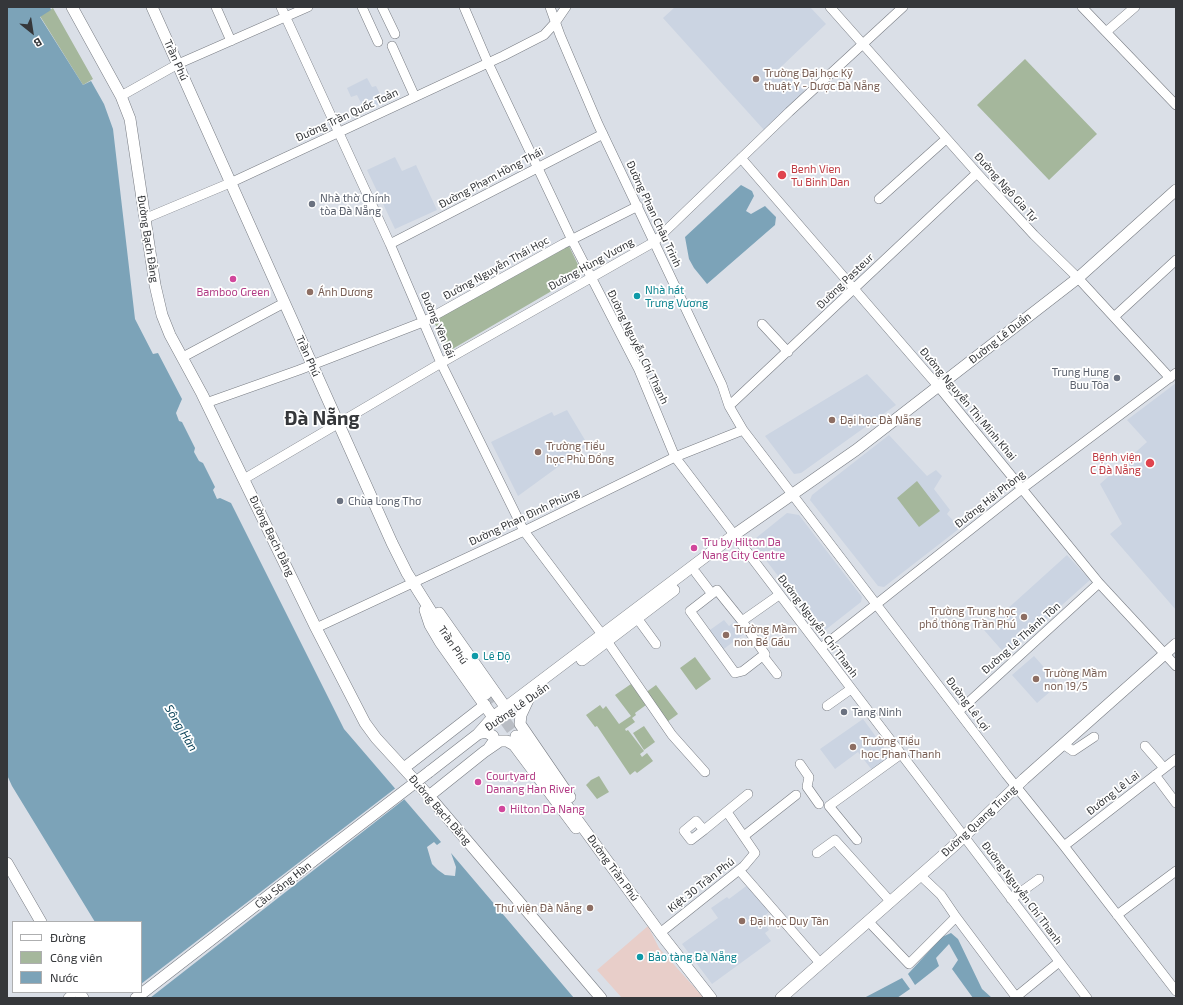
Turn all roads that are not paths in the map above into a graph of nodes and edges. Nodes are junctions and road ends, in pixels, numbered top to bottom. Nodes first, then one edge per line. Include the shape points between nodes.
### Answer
1 (72, 7) edge
2 (152, 7) edge
3 (216, 7) edge
4 (280, 7) edge
5 (308, 7) edge
6 (362, 7) edge
7 (382, 7) edge
8 (464, 7) edge
9 (566, 7) edge
10 (830, 7) edge
11 (903, 7) edge
12 (1082, 7) edge
13 (1135, 7) edge
14 (550, 8) edge
15 (285, 18) junction
16 (555, 23) junction
17 (1106, 32) junction
18 (394, 34) dead end
19 (231, 41) junction
20 (378, 42) dead end
21 (862, 44) junction
22 (392, 46) dead end
23 (488, 63) junction
24 (178, 64) junction
25 (121, 96) junction
26 (415, 97) junction
27 (1176, 105) edge
28 (337, 133) junction
29 (603, 134) junction
30 (946, 139) junction
31 (741, 158) junction
32 (538, 167) junction
33 (977, 173) junction
34 (230, 183) junction
35 (1175, 193) edge
36 (879, 199) dead end
37 (638, 206) junction
38 (144, 219) junction
39 (572, 240) junction
40 (654, 242) junction
41 (390, 244) junction
42 (1176, 260) edge
43 (591, 278) junction
44 (1078, 278) junction
45 (855, 288) junction
46 (284, 303) junction
47 (1114, 317) junction
48 (423, 322) junction
49 (762, 324) dead end
50 (788, 352) junction
51 (183, 357) junction
52 (440, 363) junction
53 (312, 365) junction
54 (1173, 375) edge
55 (938, 386) junction
56 (206, 403) junction
57 (729, 406) junction
58 (337, 425) junction
59 (743, 430) junction
60 (675, 457) junction
61 (244, 479) junction
62 (1023, 488) junction
63 (793, 496) junction
64 (524, 531) junction
65 (736, 538) junction
66 (696, 573) junction
67 (412, 582) junction
68 (1099, 583) junction
69 (420, 594) junction
70 (712, 594) junction
71 (779, 595) junction
72 (876, 604) junction
73 (637, 618) junction
74 (742, 621) junction
75 (316, 628) junction
76 (604, 638) junction
77 (656, 644) dead end
78 (1176, 644) edge
79 (821, 648) junction
80 (1166, 654) junction
81 (764, 655) junction
82 (1176, 666) edge
83 (776, 674) dead end
84 (851, 689) junction
85 (491, 694) junction
86 (526, 698) junction
87 (485, 705) junction
88 (827, 706) dead end
89 (506, 708) junction
90 (959, 711) junction
91 (493, 717) junction
92 (478, 734) junction
93 (516, 736) tunnel mouth
94 (1094, 737) dead end
95 (1063, 744) junction
96 (1146, 746) dead end
97 (484, 752) junction
98 (901, 754) junction
99 (1176, 759) edge
100 (800, 764) dead end
101 (404, 768) junction
102 (1164, 768) junction
103 (705, 772) dead end
104 (1156, 775) junction
105 (1016, 786) junction
106 (748, 794) dead end
107 (796, 795) dead end
108 (429, 796) junction
109 (1176, 803) edge
110 (819, 804) dead end
111 (727, 812) junction
112 (704, 830) dead end
113 (744, 836) junction
114 (963, 836) junction
115 (857, 840) dead end
116 (1064, 846) junction
117 (817, 853) dead end
118 (604, 855) junction
119 (7, 863) edge
120 (739, 870) junction
121 (1176, 870) edge
122 (920, 875) junction
123 (1039, 879) dead end
124 (1011, 899) junction
125 (890, 901) junction
126 (1117, 915) junction
127 (956, 918) junction
128 (41, 921) edge
129 (868, 921) junction
130 (660, 933) junction
131 (1059, 962) junction
132 (820, 963) junction
133 (1176, 992) edge
134 (1024, 995) edge
135 (136, 998) edge
136 (601, 998) edge
137 (711, 998) edge
138 (781, 998) edge
139 (1086, 998) edge
140 (1169, 998) edge

1 - 25 main road, Đường Bạch Đằng
2 - 24 main road, Trần Phú
3 - 19 street
4 - 15 street, Đường Yên Bái
5 - 15 street
6 - 20 street
7 - 18 street
8 - 23 street, Đường Nguyễn Chí Thanh
9 - 16 street, Đường Trần Quốc Toản
10 - 21 street, Đường Ngô Gia Tự
11 - 21 street, Đường Hùng Vương
12 - 17 street
13 - 17 street
14 - 16 street, Đường Phan Châu Trinh
15 - 19 street
15 - 28 street, Đường Yên Bái
16 - 23 street, Đường Trần Quốc Toản via 544,34
16 - 29 street, Đường Phan Châu Trinh
17 - 27 street
19 - 24 street
21 - 30 street, Đường Ngô Gia Tự
21 - 31 street, Đường Hùng Vương
22 - 26 street
23 - 26 street, Đường Trần Quốc Toản
23 - 32 street, Đường Nguyễn Chí Thanh
24 - 25 street
24 - 34 main road, Trần Phú
25 - 38 main road, Đường Bạch Đằng via 132,130
26 - 28 street, Đường Trần Quốc Toản
28 - 34 street, Đường Trần Quốc Toản
28 - 41 street, Đường Yên Bái
29 - 32 street, Đường Phạm Hồng Thái
29 - 37 street, Đường Phan Châu Trinh
30 - 33 street, Đường Ngô Gia Tự
30 - 36 street
31 - 40 street, Đường Hùng Vương
31 - 45 street, Đường Nguyễn Thị Minh Khai
32 - 39 street, Đường Nguyễn Chí Thanh
32 - 41 street, Đường Phạm Hồng Thái
33 - 44 street, Đường Ngô Gia Tự
33 - 45 street, Đường Pasteur
34 - 38 street, Đường Trần Quốc Toản
34 - 46 main road, Trần Phú
35 - 44 main road, Đường Lê Duẩn
37 - 39 street, Đường Nguyễn Thái Học
37 - 40 street, Đường Phan Châu Trinh
38 - 51 main road, Đường Bạch Đằng via 162,315
39 - 43 street, Đường Nguyễn Chí Thanh
39 - 48 street, Đường Nguyễn Thái Học
40 - 43 street, Đường Hùng Vương
40 - 57 street, Đường Phan Châu Trinh via 722,385
41 - 48 street, Đường Yên Bái
42 - 47 street
43 - 52 street, Đường Hùng Vương
43 - 60 street, Đường Nguyễn Chí Thanh via 638,370
44 - 47 street, Đường Ngô Gia Tự
44 - 55 main road, Đường Lê Duẩn
45 - 50 street, Đường Pasteur
45 - 55 street, Đường Nguyễn Thị Minh Khai
46 - 51 street
46 - 53 main road, Trần Phú
47 - 54 street, Đường Ngô Gia Tự
48 - 52 street, Đường Yên Bái
48 - 53 street, Đường Nguyễn Thái Học
49 - 50 street
50 - 57 street, Đường Pasteur
51 - 56 main road, Đường Bạch Đằng
52 - 58 street, Đường Hùng Vương
52 - 64 street, Đường Yên Bái
53 - 56 street, Đường Nguyễn Thái Học
53 - 58 main road, Trần Phú
54 - 62 street, Đường Hải Phòng
55 - 62 street, Đường Nguyễn Thị Minh Khai
55 - 63 main road, Đường Lê Duẩn
56 - 61 main road, Đường Bạch Đằng
57 - 59 street, Đường Phan Châu Trinh
58 - 61 street, Đường Hùng Vương
58 - 67 main road, Trần Phú
59 - 60 street, Đường Phan Đình Phùng
59 - 63 street, Đường Lê Lợi
60 - 64 street, Đường Phan Đình Phùng
60 - 65 street, Đường Nguyễn Chí Thanh
61 - 75 main road, Đường Bạch Đằng
62 - 68 street, Đường Nguyễn Thị Minh Khai
62 - 72 street, Đường Hải Phòng
63 - 65 main road, Đường Lê Duẩn
63 - 72 street, Đường Lê Lợi via 843,565
64 - 67 street, Đường Phan Đình Phùng
64 - 76 street, Đường Yên Bái
65 - 66 main road, Đường Lê Duẩn
65 - 71 street, Đường Nguyễn Chí Thanh
65 - 76 main road, Đường Lê Duẩn
66 - 70 street
66 - 73 main road, Đường Lê Duẩn
67 - 69 main road, Trần Phú
67 - 75 street, Đường Phan Đình Phùng
68 - 80 street, Đường Nguyễn Thị Minh Khai
68 - 90 street, Đường Lê Thánh Tôn
69 - 85 main road, Trần Phú via 447,637
69 - 87 main road via 430,625
70 - 74 street via 717,590
70 - 81 street via 690,611 735,673
71 - 74 street
71 - 79 street, Đường Nguyễn Chí Thanh
72 - 79 street, Đường Hải Phòng
72 - 90 street, Đường Lê Lợi
73 - 76 main road, Đường Lê Duẩn
73 - 77 street
74 - 81 street
75 - 101 main road, Đường Bạch Đằng via 365,723
76 - 86 main road, Đường Lê Duẩn
76 - 103 street, Đường Yên Bái via 672,735
78 - 80 main road, Đường Quang Trung
79 - 84 street, Đường Nguyễn Chí Thanh
80 - 82 street, Đường Nguyễn Thị Minh Khai
80 - 95 main road, Đường Quang Trung
81 - 83 street
84 - 88 street, Đường Nguyễn Chí Thanh
84 - 98 street, Đường Nguyễn Chí Thanh
85 - 86 main road
85 - 89 main road, Trần Phú
86 - 89 main road, Đường Lê Duẩn
86 - 92 main road, Đường Lê Duẩn via 498,723
86 - 118 main road via 521,715 522,728 582,813
87 - 91 main road
87 - 101 main road
89 - 91 main road, Đường Lê Duẩn
90 - 105 street, Đường Lê Lợi
91 - 92 main road, Đường Lê Duẩn
92 - 97 main road via 489,732 494,739 492,745
92 - 135 main road, Cầu Sông Hàn, bridge
93 - 118 main road, Đường Trần Phú
94 - 95 street via 1073,751
95 - 105 main road, Đường Quang Trung
96 - 102 street
97 - 108 main road
97 - 118 main road via 500,741 514,745 572,824
98 - 114 street, Đường Nguyễn Chí Thanh
98 - 115 street via 829,806
99 - 102 street, Đường Lê Lai
100 - 110 street via 809,777 807,787
101 - 108 main road, Đường Bạch Đằng
102 - 104 street, Đường Lê Lai
104 - 109 street
104 - 116 street, Đường Lê Lai
105 - 114 main road, Đường Quang Trung
105 - 116 street, Đường Lê Lợi
106 - 111 street
107 - 113 street
108 - 136 main road, Đường Bạch Đằng
111 - 112 street
111 - 113 street
113 - 120 street, Kiệt 30 Trần Phú via 755,853
114 - 122 main road, Đường Quang Trung
114 - 124 street, Đường Nguyễn Chí Thanh
116 - 126 street, Đường Lê Lợi
117 - 125 street via 835,840
118 - 130 main road, Đường Trần Phú
119 - 128 main road
120 - 130 street, Kiệt 30 Trần Phú
120 - 132 street
121 - 126 street
122 - 125 main road, Đường Quang Trung
122 - 127 street via 941,896
123 - 124 street
124 - 131 street, Đường Nguyễn Chí Thanh
125 - 129 main road, Đường Quang Trung
126 - 133 street, Đường Lê Lợi
127 - 129 street via 909,964
127 - 134 street via 1015,996
129 - 132 main road, Đường Quang Trung
130 - 137 main road, Đường Trần Phú
131 - 134 street
131 - 139 street, Đường Nguyễn Chí Thanh
132 - 138 main road, Đường Quang Trung
133 - 140 street

